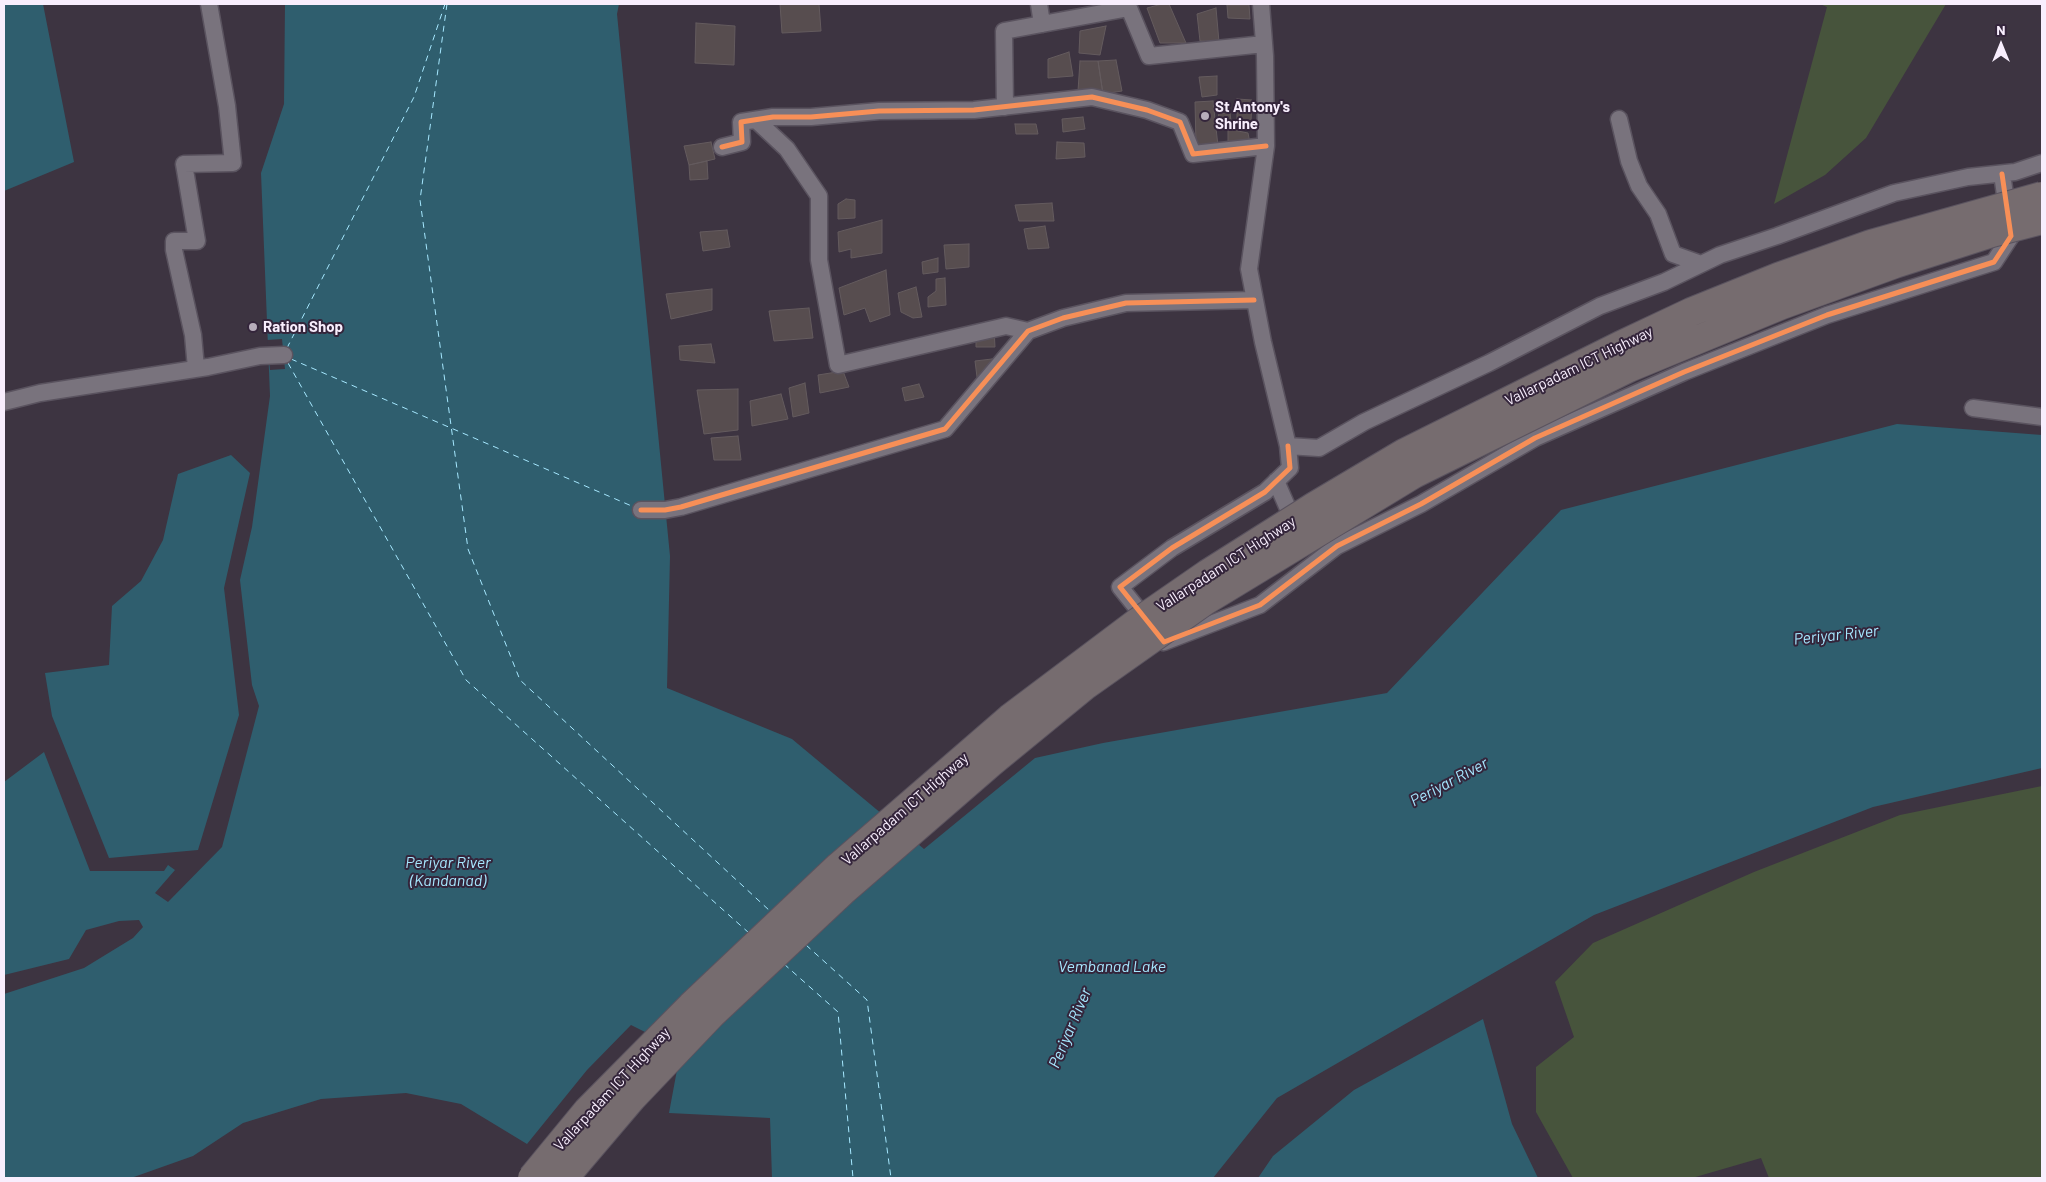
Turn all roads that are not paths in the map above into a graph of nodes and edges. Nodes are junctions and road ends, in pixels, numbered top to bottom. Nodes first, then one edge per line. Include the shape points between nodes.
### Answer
1 (209, 4) edge
2 (1039, 4) edge
3 (1260, 4) edge
4 (1042, 24) junction
5 (1264, 44) junction
6 (1005, 106) junction
7 (756, 120) junction
8 (1619, 120) dead end
9 (1266, 146) junction
10 (722, 147) dead end
11 (2042, 163) edge
12 (2002, 174) junction
13 (2042, 196) edge
14 (2042, 220) edge
15 (1701, 264) junction
16 (1254, 300) junction
17 (1028, 331) junction
18 (284, 355) dead end
19 (196, 368) junction
20 (4, 402) edge
21 (1973, 408) dead end
22 (2042, 417) edge
23 (1288, 446) junction
24 (1276, 481) junction
25 (641, 510) dead end
26 (1312, 565) junction
27 (532, 1178) edge
28 (564, 1178) edge

1 - 19 street via 227,106 233,163 184,164 197,240 174,241 174,250 193,335
2 - 4 street
3 - 5 street
4 - 5 street via 1129,8 1149,56
4 - 6 street via 1004,31
5 - 9 street
6 - 7 street
6 - 9 street via 1092,97 1147,110 1180,122 1193,154
7 - 10 street via 741,122 742,142
7 - 17 street via 787,149 818,196 818,260 838,365 1006,326
8 - 15 street via 1629,161 1658,214 1673,254
9 - 16 street via 1249,269
11 - 12 street
12 - 15 street via 1968,177 1894,193
12 - 26 street via 2011,236 1994,262 1827,316 1666,380 1535,438 1421,504 1337,546
13 - 27 highway, Vallarpadam ICT Highway, bridge via 1871,244 1691,312 1404,454 1208,574 1010,718 838,866 588,1110
14 - 28 highway, Vallarpadam ICT Highway, bridge via 1895,264 1782,305 1628,368 1414,474 1205,601 1079,691 842,892 712,1014 632,1098
15 - 23 street via 1600,306 1364,422 1319,448
16 - 17 street via 1126,303 1064,318
16 - 23 street
17 - 25 street via 945,430 681,507
18 - 19 street via 260,356
19 - 20 street via 40,393
21 - 22 street
23 - 24 street via 1290,468
24 - 26 street
24 - 26 street via 1265,492 1172,548 1120,587 1164,642 1260,605

